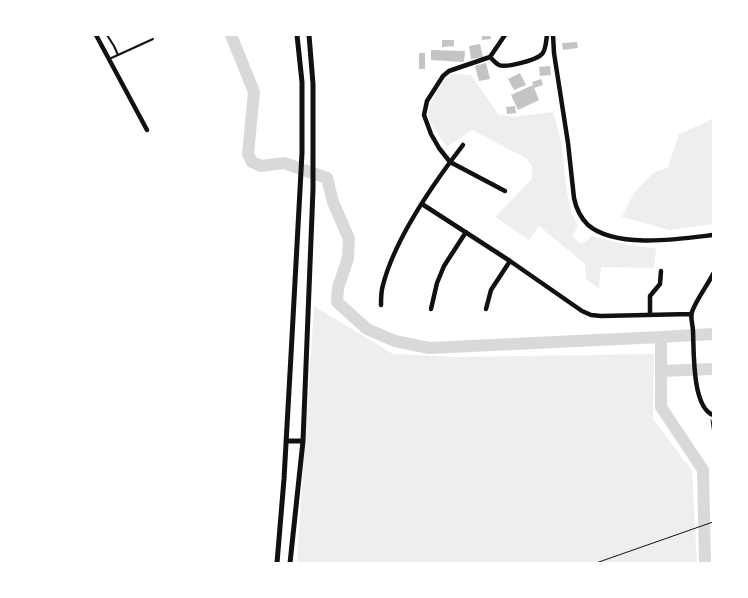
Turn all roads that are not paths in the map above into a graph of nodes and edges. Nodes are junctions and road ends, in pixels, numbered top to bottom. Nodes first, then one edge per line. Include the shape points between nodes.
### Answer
1 (98, 35) edge
2 (107, 35) edge
3 (297, 35) edge
4 (309, 35) edge
5 (505, 35) edge
6 (547, 35) edge
7 (553, 35) edge
8 (152, 39) dead end
9 (118, 55) junction
10 (490, 57) junction
11 (109, 59) junction
12 (147, 130) dead end
13 (463, 146) dead end
14 (450, 162) junction
15 (505, 191) dead end
16 (422, 204) junction
17 (466, 232) junction
18 (713, 235) edge
19 (510, 262) junction
20 (661, 271) dead end
21 (713, 274) edge
22 (381, 304) dead end
23 (431, 309) dead end
24 (486, 309) dead end
25 (691, 314) junction
26 (650, 315) junction
27 (712, 415) edge
28 (286, 441) junction
29 (303, 441) junction
30 (277, 563) edge
31 (290, 563) edge

1 - 11 street
2 - 9 lane
3 - 28 street via 302,82 302,153
4 - 29 street via 314,157
5 - 10 street
6 - 10 street via 544,51 539,56 511,66 500,65
7 - 18 street via 574,198 583,219 601,232 629,239 664,240
8 - 9 lane
9 - 11 lane
10 - 14 street via 449,71 427,102 424,115 431,134
11 - 12 street
13 - 14 street
14 - 15 street
14 - 16 street
16 - 17 street
16 - 22 street via 400,240 388,268
17 - 19 street
17 - 23 street via 444,266
19 - 24 street via 491,290
19 - 26 street via 591,315
20 - 26 street via 660,284 650,296
21 - 25 street
25 - 26 street
25 - 27 street via 698,394 702,407
28 - 29 street
28 - 30 street
29 - 31 street

